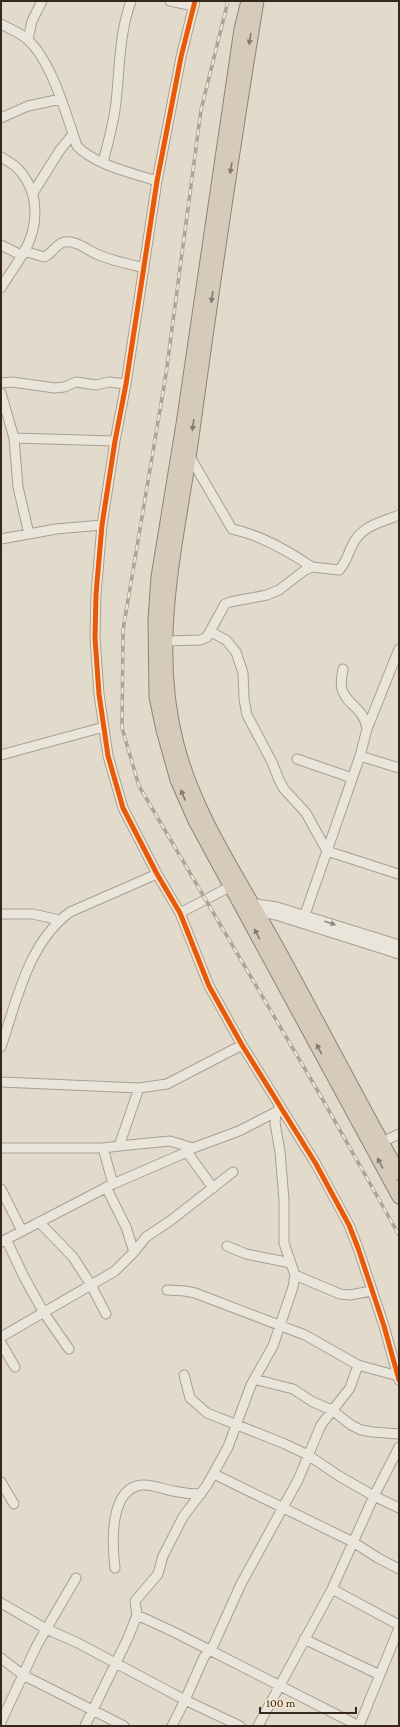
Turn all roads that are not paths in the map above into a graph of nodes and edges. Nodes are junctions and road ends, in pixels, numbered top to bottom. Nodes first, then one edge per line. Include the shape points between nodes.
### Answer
1 (42, 1) edge
2 (131, 1) edge
3 (170, 1) edge
4 (248, 1) edge
5 (257, 1) edge
6 (195, 4) edge
7 (1, 24) edge
8 (28, 39) junction
9 (61, 99) junction
10 (1, 118) edge
11 (73, 134) junction
12 (1, 157) edge
13 (103, 162) junction
14 (157, 181) junction
15 (33, 193) junction
16 (1, 245) edge
17 (23, 253) junction
18 (144, 268) junction
19 (1, 288) edge
20 (1, 383) edge
21 (126, 384) junction
22 (1, 393) edge
23 (5, 427) edge
24 (14, 438) junction
25 (115, 441) junction
26 (189, 455) junction
27 (399, 515) edge
28 (102, 525) junction
29 (29, 534) junction
30 (1, 539) edge
31 (312, 567) junction
32 (211, 632) junction
33 (165, 641) junction
34 (399, 649) edge
35 (343, 669) dead end
36 (104, 727) junction
37 (367, 728) junction
38 (1, 755) edge
39 (360, 756) junction
40 (296, 759) dead end
41 (399, 767) edge
42 (352, 778) junction
43 (326, 851) junction
44 (157, 874) junction
45 (399, 874) edge
46 (235, 884) junction
47 (254, 907) junction
48 (180, 913) junction
49 (1, 914) edge
50 (303, 919) junction
51 (60, 920) junction
52 (399, 945) edge
53 (399, 954) edge
54 (242, 1046) junction
55 (1, 1047) edge
56 (1, 1082) edge
57 (139, 1088) junction
58 (278, 1110) junction
59 (399, 1134) edge
60 (382, 1142) junction
61 (119, 1146) junction
62 (1, 1148) edge
63 (103, 1148) junction
64 (190, 1150) junction
65 (233, 1172) dead end
66 (399, 1173) edge
67 (110, 1185) junction
68 (213, 1188) junction
69 (1, 1189) edge
70 (399, 1197) edge
71 (39, 1222) junction
72 (22, 1231) junction
73 (3, 1240) edge
74 (227, 1246) dead end
75 (134, 1252) junction
76 (291, 1263) junction
77 (295, 1275) junction
78 (91, 1285) junction
79 (167, 1290) dead end
80 (371, 1291) junction
81 (44, 1313) junction
82 (106, 1314) dead end
83 (279, 1326) junction
84 (1, 1337) edge
85 (1, 1343) edge
86 (69, 1349) dead end
87 (358, 1365) junction
88 (14, 1367) dead end
89 (184, 1375) dead end
90 (399, 1378) edge
91 (254, 1379) junction
92 (332, 1410) junction
93 (237, 1426) junction
94 (399, 1434) edge
95 (399, 1447) edge
96 (308, 1455) junction
97 (214, 1474) junction
98 (1, 1482) edge
99 (3, 1490) edge
100 (201, 1494) junction
101 (374, 1496) junction
102 (14, 1504) dead end
103 (284, 1508) junction
104 (399, 1508) edge
105 (353, 1542) junction
106 (114, 1568) dead end
107 (399, 1569) edge
108 (76, 1578) dead end
109 (332, 1589) junction
110 (1, 1603) edge
111 (137, 1615) junction
112 (399, 1625) edge
113 (399, 1628) edge
114 (46, 1629) junction
115 (304, 1639) junction
116 (209, 1650) junction
117 (1, 1658) edge
118 (115, 1663) junction
119 (23, 1675) junction
120 (380, 1675) junction
121 (280, 1684) junction
122 (185, 1700) junction
123 (93, 1710) junction
124 (1, 1722) edge
125 (85, 1726) edge
126 (124, 1726) edge
127 (172, 1726) edge
128 (240, 1726) edge
129 (258, 1726) edge
130 (359, 1726) edge

1 - 8 street via 32,21
2 - 13 street via 122,32 116,103
3 - 6 street
46 -> 4 highway via 195,821 180,787 162,730 156,697 155,619 158,577 241,29
5 -> 26 highway
6 - 14 street via 181,57
7 - 8 street
8 - 9 street via 50,72
9 - 10 street via 28,106
9 - 11 street
11 - 13 street via 77,146 83,152
11 - 15 street
12 - 15 street via 18,168
13 - 14 street
14 - 18 street
15 - 17 street via 33,232
16 - 17 street
17 - 18 street via 44,257 64,242 73,243 99,255
17 - 19 street
18 - 21 street
20 - 21 street via 56,388 76,382 96,385 109,382
21 - 25 street
22 - 23 street
23 - 24 street
24 - 25 street
24 - 29 street via 18,487
25 - 28 street
26 - 31 street via 232,529 246,532 291,552
26 - 33 highway via 168,583
27 - 31 street via 373,524 357,538 339,570
28 - 29 street
28 - 36 street via 95,638
29 - 30 street
31 - 32 street via 279,590 225,604
32 - 33 street via 200,640
32 - 43 street via 226,640 236,652 243,673 247,715 284,789 306,813
33 - 46 highway via 165,679 178,748 200,808
34 - 37 street
35 - 37 street via 342,689 345,697 364,716
36 - 38 street
36 - 44 street via 108,756 124,808
37 - 39 street
39 - 41 street
39 - 42 street
40 - 42 street
42 - 43 street
43 - 45 street
43 - 50 street
44 - 48 street
44 - 51 street via 70,912
46 - 47 highway
46 - 48 street
70 -> 46 highway
47 - 50 street via 277,907
47 - 60 highway
48 - 54 street via 209,986
49 - 51 street via 33,914
50 -> 52 street
50 - 53 street
51 - 55 street via 38,947 23,979
54 - 57 street via 167,1084
54 - 58 street
56 - 57 street
57 - 61 street
58 - 64 street via 239,1132
58 - 76 street via 275,1123 284,1200 284,1238
58 - 80 street via 316,1164 348,1225
59 - 60 street
60 - 66 highway
61 - 63 street
61 - 64 street via 170,1141
62 - 63 street
63 - 67 street
64 - 67 street
64 - 68 street
65 - 68 street
67 - 71 street
67 - 75 street
68 - 75 street via 155,1230
69 - 72 street
71 - 72 street
71 - 78 street via 73,1258
72 - 73 street
73 - 81 street
74 - 76 street via 246,1254
75 - 78 street via 115,1271
76 - 77 street
77 - 80 street via 340,1294
77 - 83 street
78 - 81 street
78 - 82 street
79 - 83 street via 195,1293
80 - 90 street
81 - 84 street
81 - 86 street
83 - 87 street via 305,1335
83 - 91 street via 272,1346
85 - 88 street
87 - 90 street
87 - 92 street via 350,1388
89 - 93 street via 190,1398 196,1405 206,1413
91 - 92 street via 294,1389 313,1402
91 - 93 street
92 - 94 street via 361,1430
92 - 96 street via 321,1425
93 - 96 street
93 - 97 street
95 - 101 street
96 - 101 street
96 - 103 street
97 - 100 street
97 - 103 street
98 - 99 street
99 - 102 street
100 - 106 street via 181,1493 143,1485 127,1491 121,1498 117,1513
100 - 111 street via 183,1517 158,1574 135,1601
101 - 104 street
101 - 105 street
103 - 105 street
103 - 116 street via 254,1560 214,1646
105 - 107 street
105 - 109 street
108 - 114 street
109 - 112 street
109 - 115 street
110 - 114 street
111 - 116 street
111 - 118 street
113 - 120 street
114 - 118 street
114 - 119 street
115 - 120 street
115 - 121 street
116 - 121 street
116 - 122 street
117 - 119 street
118 - 122 street
118 - 123 street
119 - 123 street
119 - 124 street
120 - 130 street
121 - 129 street
121 - 130 street
122 - 127 street
122 - 128 street
123 - 125 street
123 - 126 street

